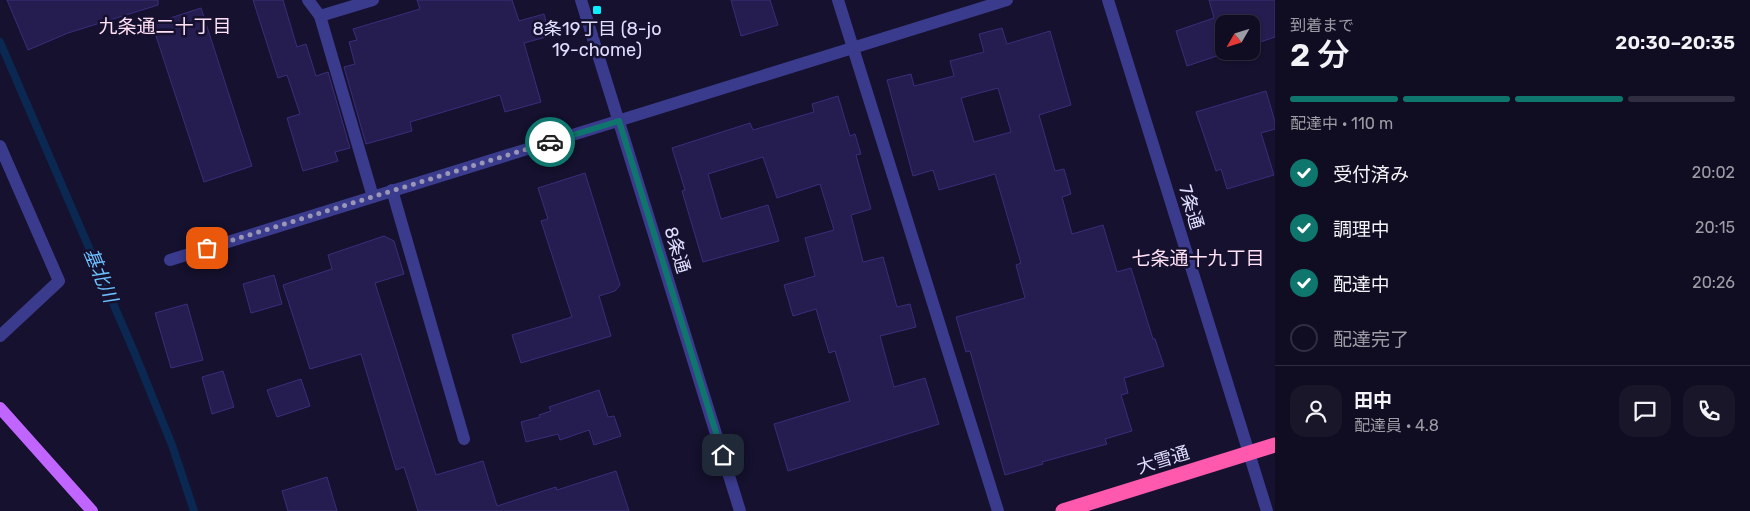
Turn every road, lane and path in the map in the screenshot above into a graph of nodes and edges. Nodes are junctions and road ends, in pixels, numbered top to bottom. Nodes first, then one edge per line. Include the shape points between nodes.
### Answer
1 (308, 0) edge
2 (372, 0) edge
3 (581, 0) edge
4 (838, 0) edge
5 (1007, 0) edge
6 (1108, 0) edge
7 (320, 16) junction
8 (852, 48) junction
9 (619, 121) junction
10 (0, 146) edge
11 (392, 190) junction
12 (373, 197) junction
13 (170, 260) dead end
14 (0, 336) edge
15 (0, 408) edge
16 (464, 439) dead end
17 (1275, 445) edge
18 (1249, 453) junction
19 (92, 511) edge
20 (740, 511) edge
21 (998, 511) edge
22 (1063, 511) edge
23 (1267, 511) edge

1 - 7 street
2 - 7 street
3 - 9 street, 8条通
4 - 8 street
5 - 8 street
6 - 18 street, 7条通
7 - 12 street
8 - 9 street
8 - 21 street
9 - 11 street
9 - 20 street, 8条通
10 - 14 street via 60,281
11 - 12 street
11 - 16 street
12 - 13 street
15 - 19 main road
17 - 18 highway, 大雪通
18 - 22 highway, 大雪通
18 - 23 street, 7条通

